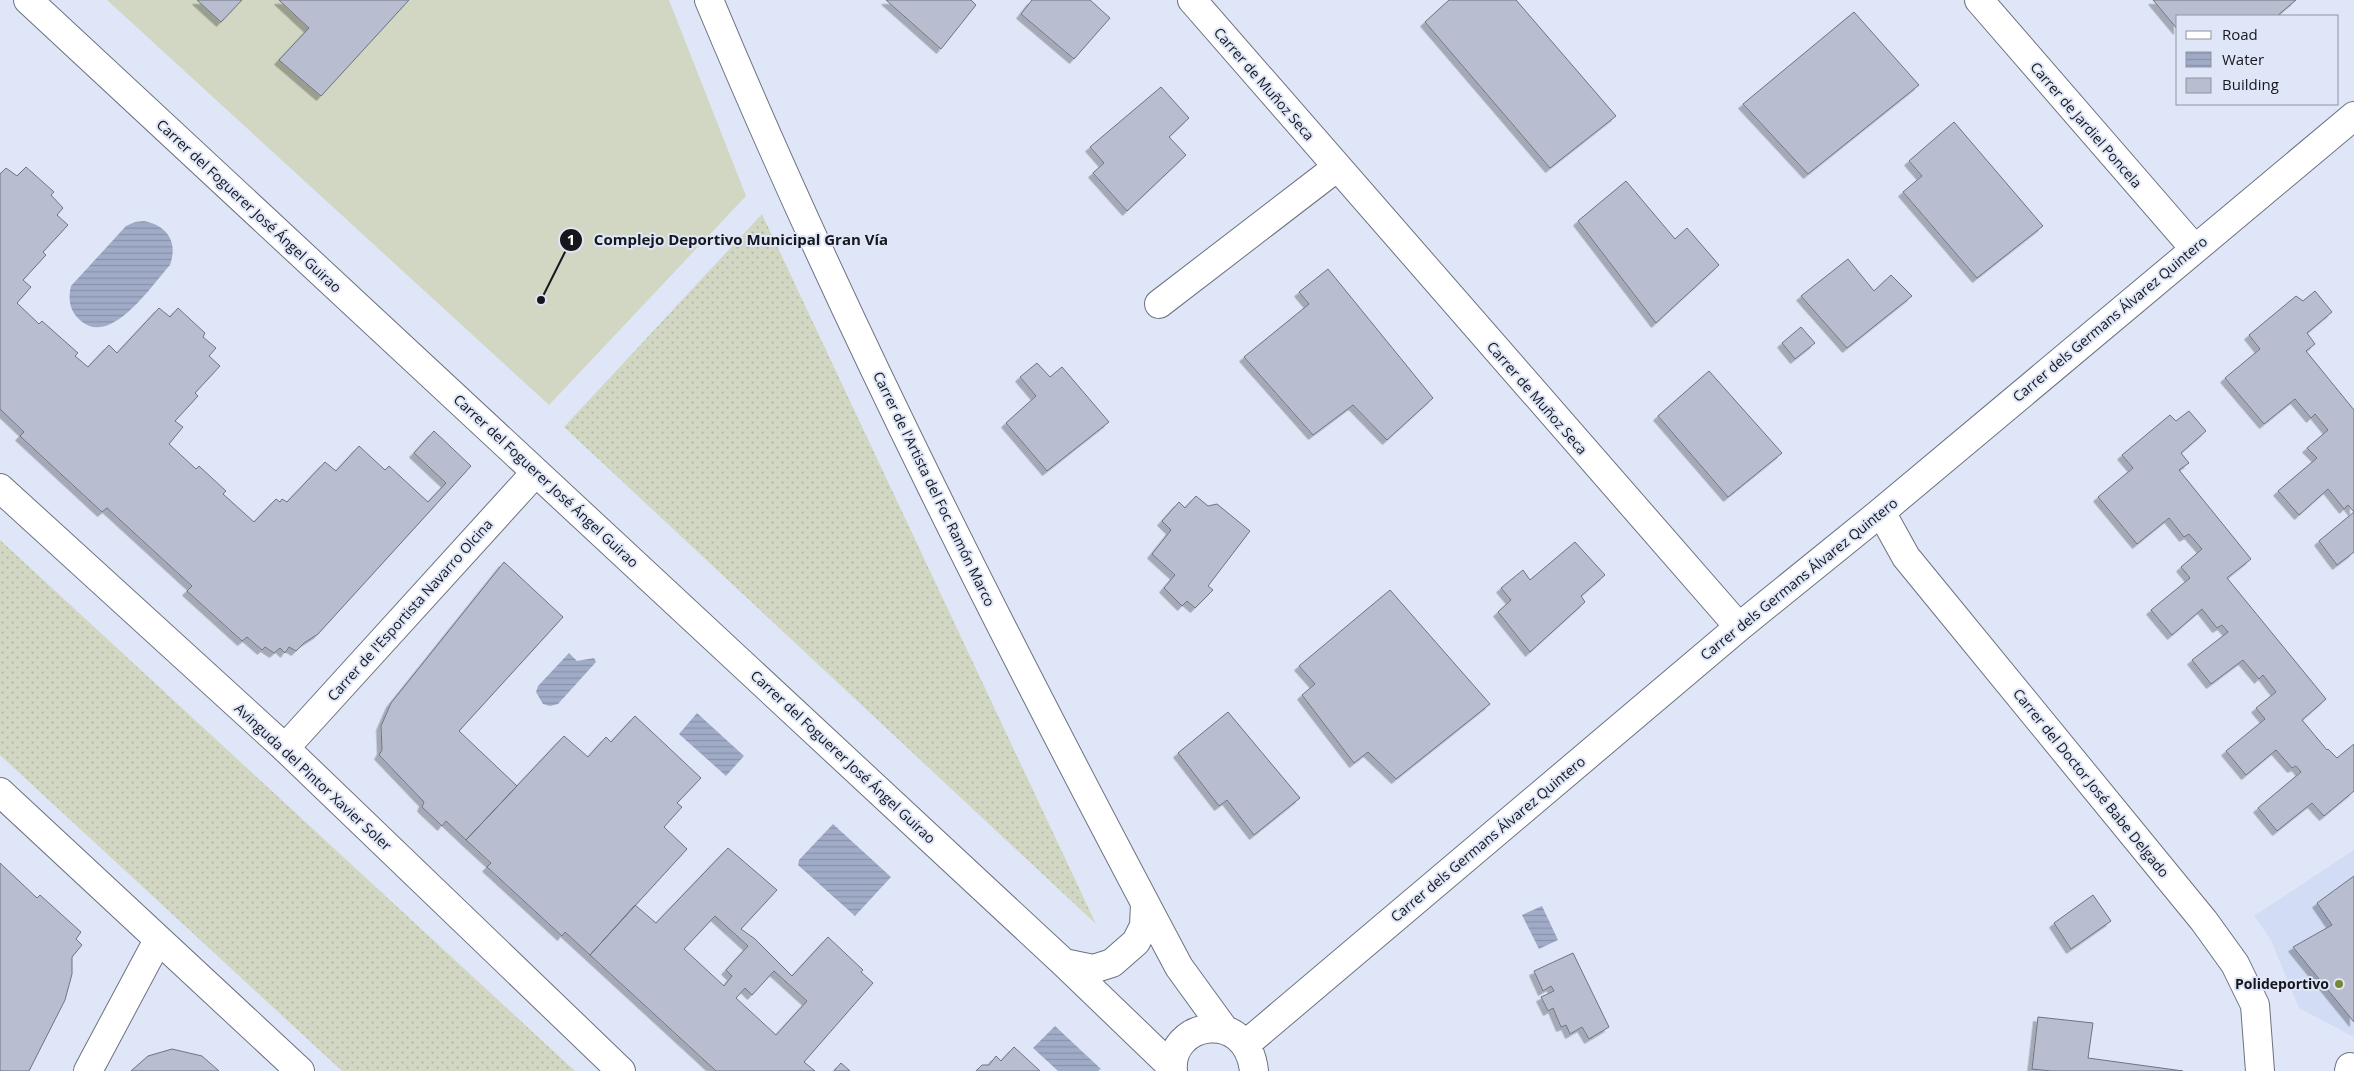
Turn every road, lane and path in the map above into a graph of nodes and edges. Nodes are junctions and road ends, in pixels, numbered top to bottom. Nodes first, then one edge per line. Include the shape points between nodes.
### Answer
1 (28, 0) edge
2 (709, 0) edge
3 (1192, 0) edge
4 (1978, 0) edge
5 (2353, 118) edge
6 (1336, 168) junction
7 (2194, 248) junction
8 (1159, 304) dead end
9 (536, 472) junction
10 (0, 488) edge
11 (1881, 512) junction
12 (1739, 627) junction
13 (285, 748) junction
14 (0, 792) edge
15 (1146, 904) junction
16 (158, 940) junction
17 (1064, 963) junction
18 (1179, 967) junction
19 (1192, 1034) junction
20 (1235, 1037) junction
21 (1172, 1069) edge
22 (88, 1071) edge
23 (300, 1071) edge
24 (621, 1071) edge
25 (1254, 1071) edge
26 (2260, 1071) edge

1 - 9 street, Carrer del Foguerer José Ángel Guirao
2 - 15 street, Carrer de l'Artista del Foc Ramón Marco via 840,298 963,551
3 - 6 street, Carrer de Muñoz Seca
4 - 7 street, Carrer de Jardiel Poncela
5 - 7 street, Carrer dels Germans Álvarez Quintero
6 - 8 street
6 - 12 street, Carrer de Muñoz Seca
7 - 11 street, Carrer dels Germans Álvarez Quintero
9 - 13 street, Carrer de l'Esportista Navarro Olcina
9 - 17 street, Carrer del Foguerer José Ángel Guirao
10 - 13 street, Avinguda del Pintor Xavier Soler
11 - 12 street, Carrer dels Germans Álvarez Quintero
11 - 26 street, Carrer del Doctor José Babe Delgado via 1906,557 2204,921 2235,964 2255,1005
12 - 20 street, Carrer dels Germans Álvarez Quintero
13 - 24 street, Avinguda del Pintor Xavier Soler
14 - 16 street
15 - 17 street via 1144,926 1136,942 1112,963 1093,969
15 - 18 street, Carrer de l'Artista del Foc Ramón Marco
16 - 22 street
16 - 23 street
17 - 21 street, Carrer del Foguerer José Ángel Guirao
18 - 19 street, Carrer de l'Artista del Foc Ramón Marco
18 - 20 street, Carrer de l'Artista del Foc Ramón Marco
19 - 20 street via 1207,1028
19 - 21 street via 1175,1054
20 - 25 street, Carrer de l'Artista del Foc Ramón Marco via 1252,1057

